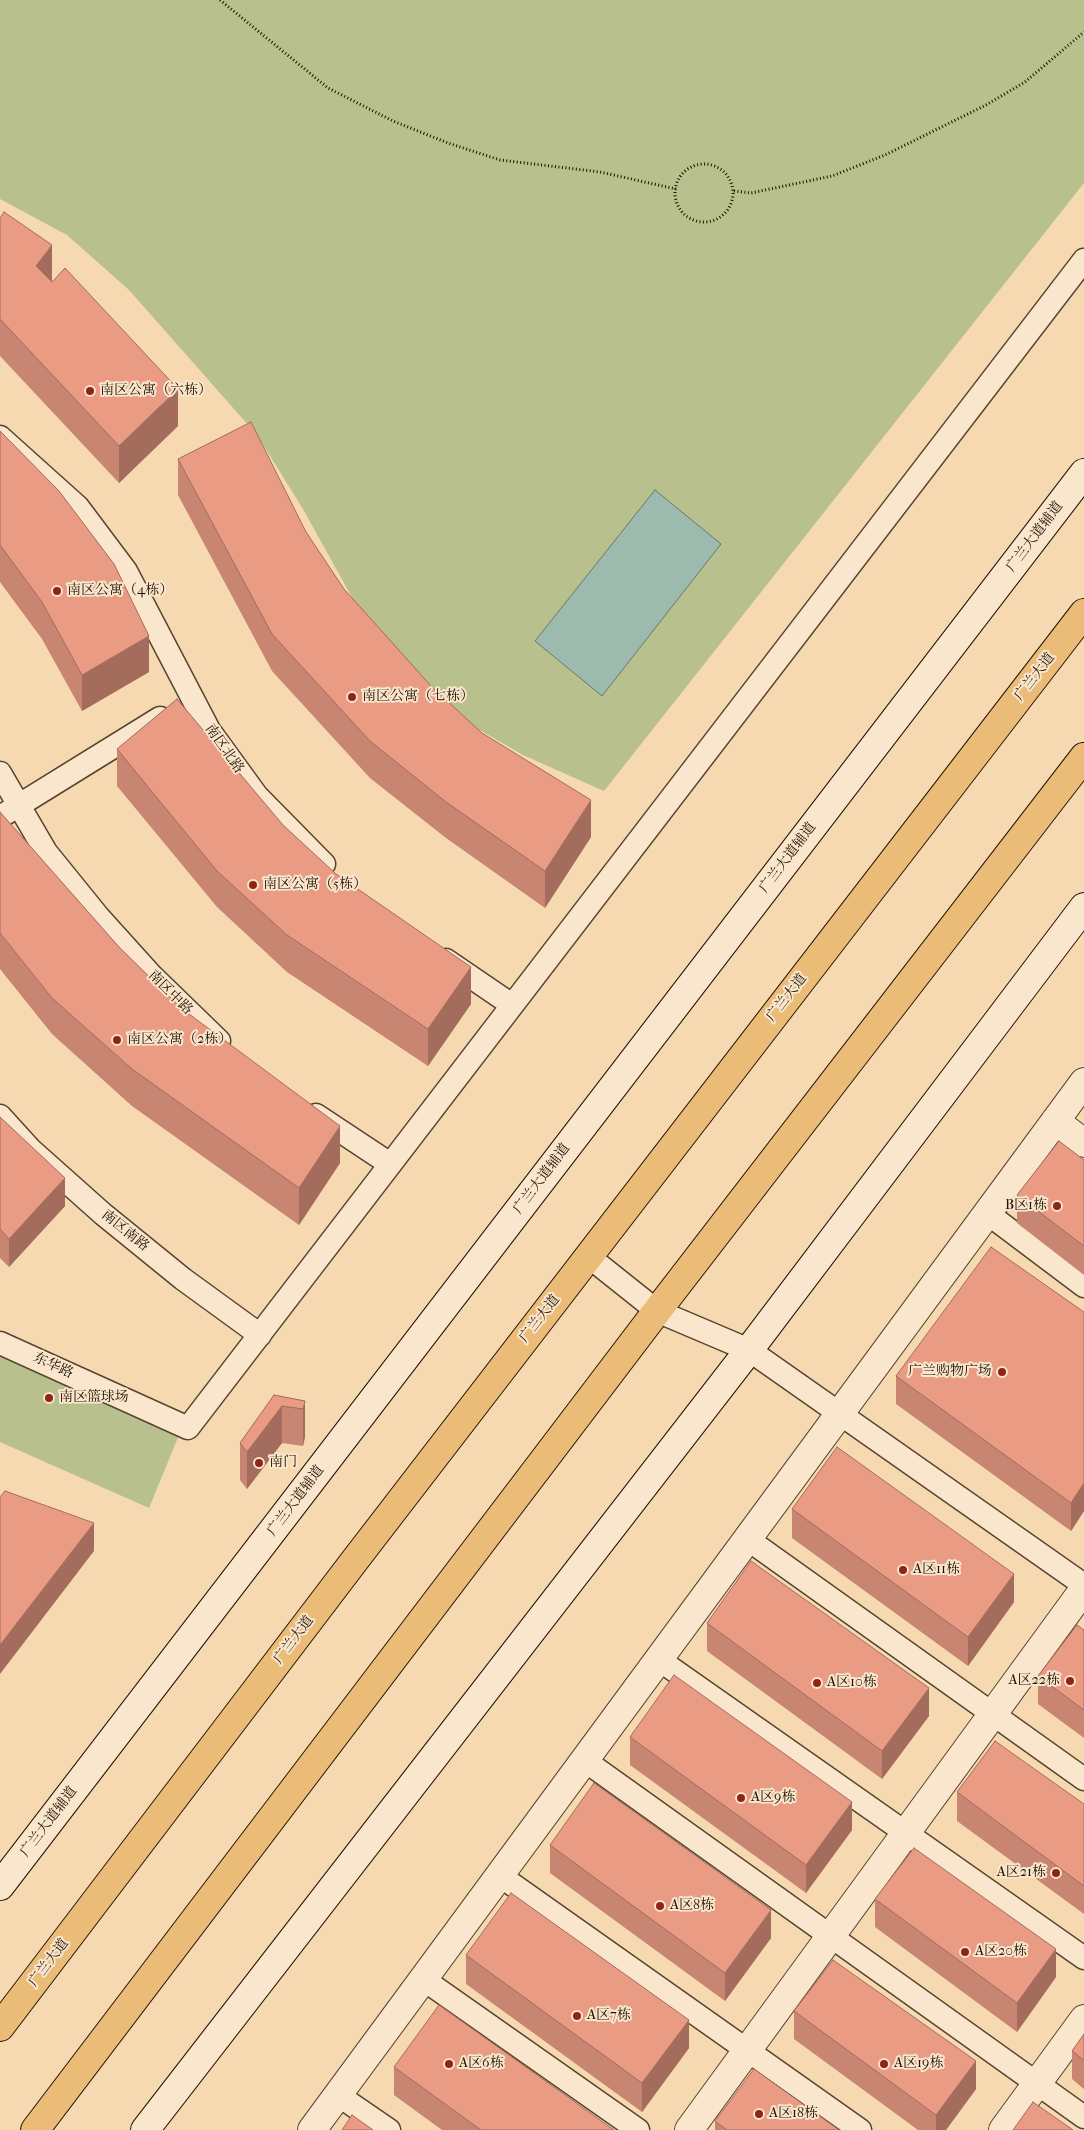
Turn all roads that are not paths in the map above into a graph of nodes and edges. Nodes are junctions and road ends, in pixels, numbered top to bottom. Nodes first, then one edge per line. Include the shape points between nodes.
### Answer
1 (1084, 260) edge
2 (0, 437) edge
3 (1084, 473) edge
4 (1084, 614) edge
5 (193, 698) junction
6 (1084, 757) edge
7 (0, 773) edge
8 (10, 812) edge
9 (342, 879) edge
10 (1084, 907) edge
11 (430, 947) edge
12 (512, 1005) junction
13 (234, 1052) edge
14 (1084, 1082) edge
15 (299, 1104) edge
16 (0, 1116) edge
17 (1055, 1121) junction
18 (1084, 1143) edge
19 (390, 1164) junction
20 (987, 1213) junction
21 (588, 1256) junction
22 (1084, 1286) edge
23 (657, 1311) junction
24 (260, 1335) junction
25 (0, 1343) edge
26 (749, 1350) junction
27 (838, 1412) junction
28 (746, 1538) junction
29 (1084, 1587) edge
30 (658, 1659) junction
31 (992, 1714) junction
32 (584, 1760) junction
33 (1084, 1779) edge
34 (905, 1833) junction
35 (499, 1875) junction
36 (0, 1886) edge
37 (830, 1936) junction
38 (1084, 1958) edge
39 (423, 1979) junction
40 (1084, 2019) edge
41 (0, 2027) edge
42 (747, 2050) junction
43 (1037, 2083) junction
44 (338, 2095) junction
45 (1084, 2117) edge
46 (35, 2130) edge
47 (145, 2130) edge
48 (312, 2130) edge
49 (389, 2130) edge
50 (638, 2130) edge
51 (689, 2130) edge
52 (860, 2130) edge
53 (1003, 2130) edge

1 - 12 lane
2 - 5 lane, 南区北路 via 78,507 120,563
3 - 36 main road, 广兰大道辅道
4 - 21 main road, 广兰大道
5 - 8 lane
5 - 9 lane, 南区北路 via 210,730 257,796
6 - 23 main road
7 - 8 lane, 南区中路
8 - 13 lane, 南区中路 via 152,976
10 - 26 main road
11 - 12 lane
12 - 19 lane
14 - 17 main road
15 - 19 lane
16 - 24 lane, 南区南路 via 30,1149 103,1214 183,1279
17 - 18 main road
17 - 20 main road
19 - 24 lane
20 - 22 lane
20 - 27 main road
21 - 23 lane
21 - 41 main road, 广兰大道
23 - 26 lane
23 - 46 main road
24 - 25 lane, 东华路 via 188,1428
26 - 27 lane
26 - 47 main road
27 - 28 main road
27 - 29 lane
28 - 30 main road
28 - 31 lane
29 - 31 main road
30 - 32 main road
30 - 34 lane
31 - 33 lane
31 - 34 main road
32 - 35 main road
32 - 37 lane
34 - 37 main road
34 - 38 lane
35 - 39 main road
35 - 42 lane
37 - 42 main road
37 - 43 lane
39 - 44 main road
39 - 50 lane
40 - 43 main road
42 - 51 main road
42 - 52 lane
43 - 45 lane
43 - 53 main road
44 - 48 main road
44 - 49 lane

